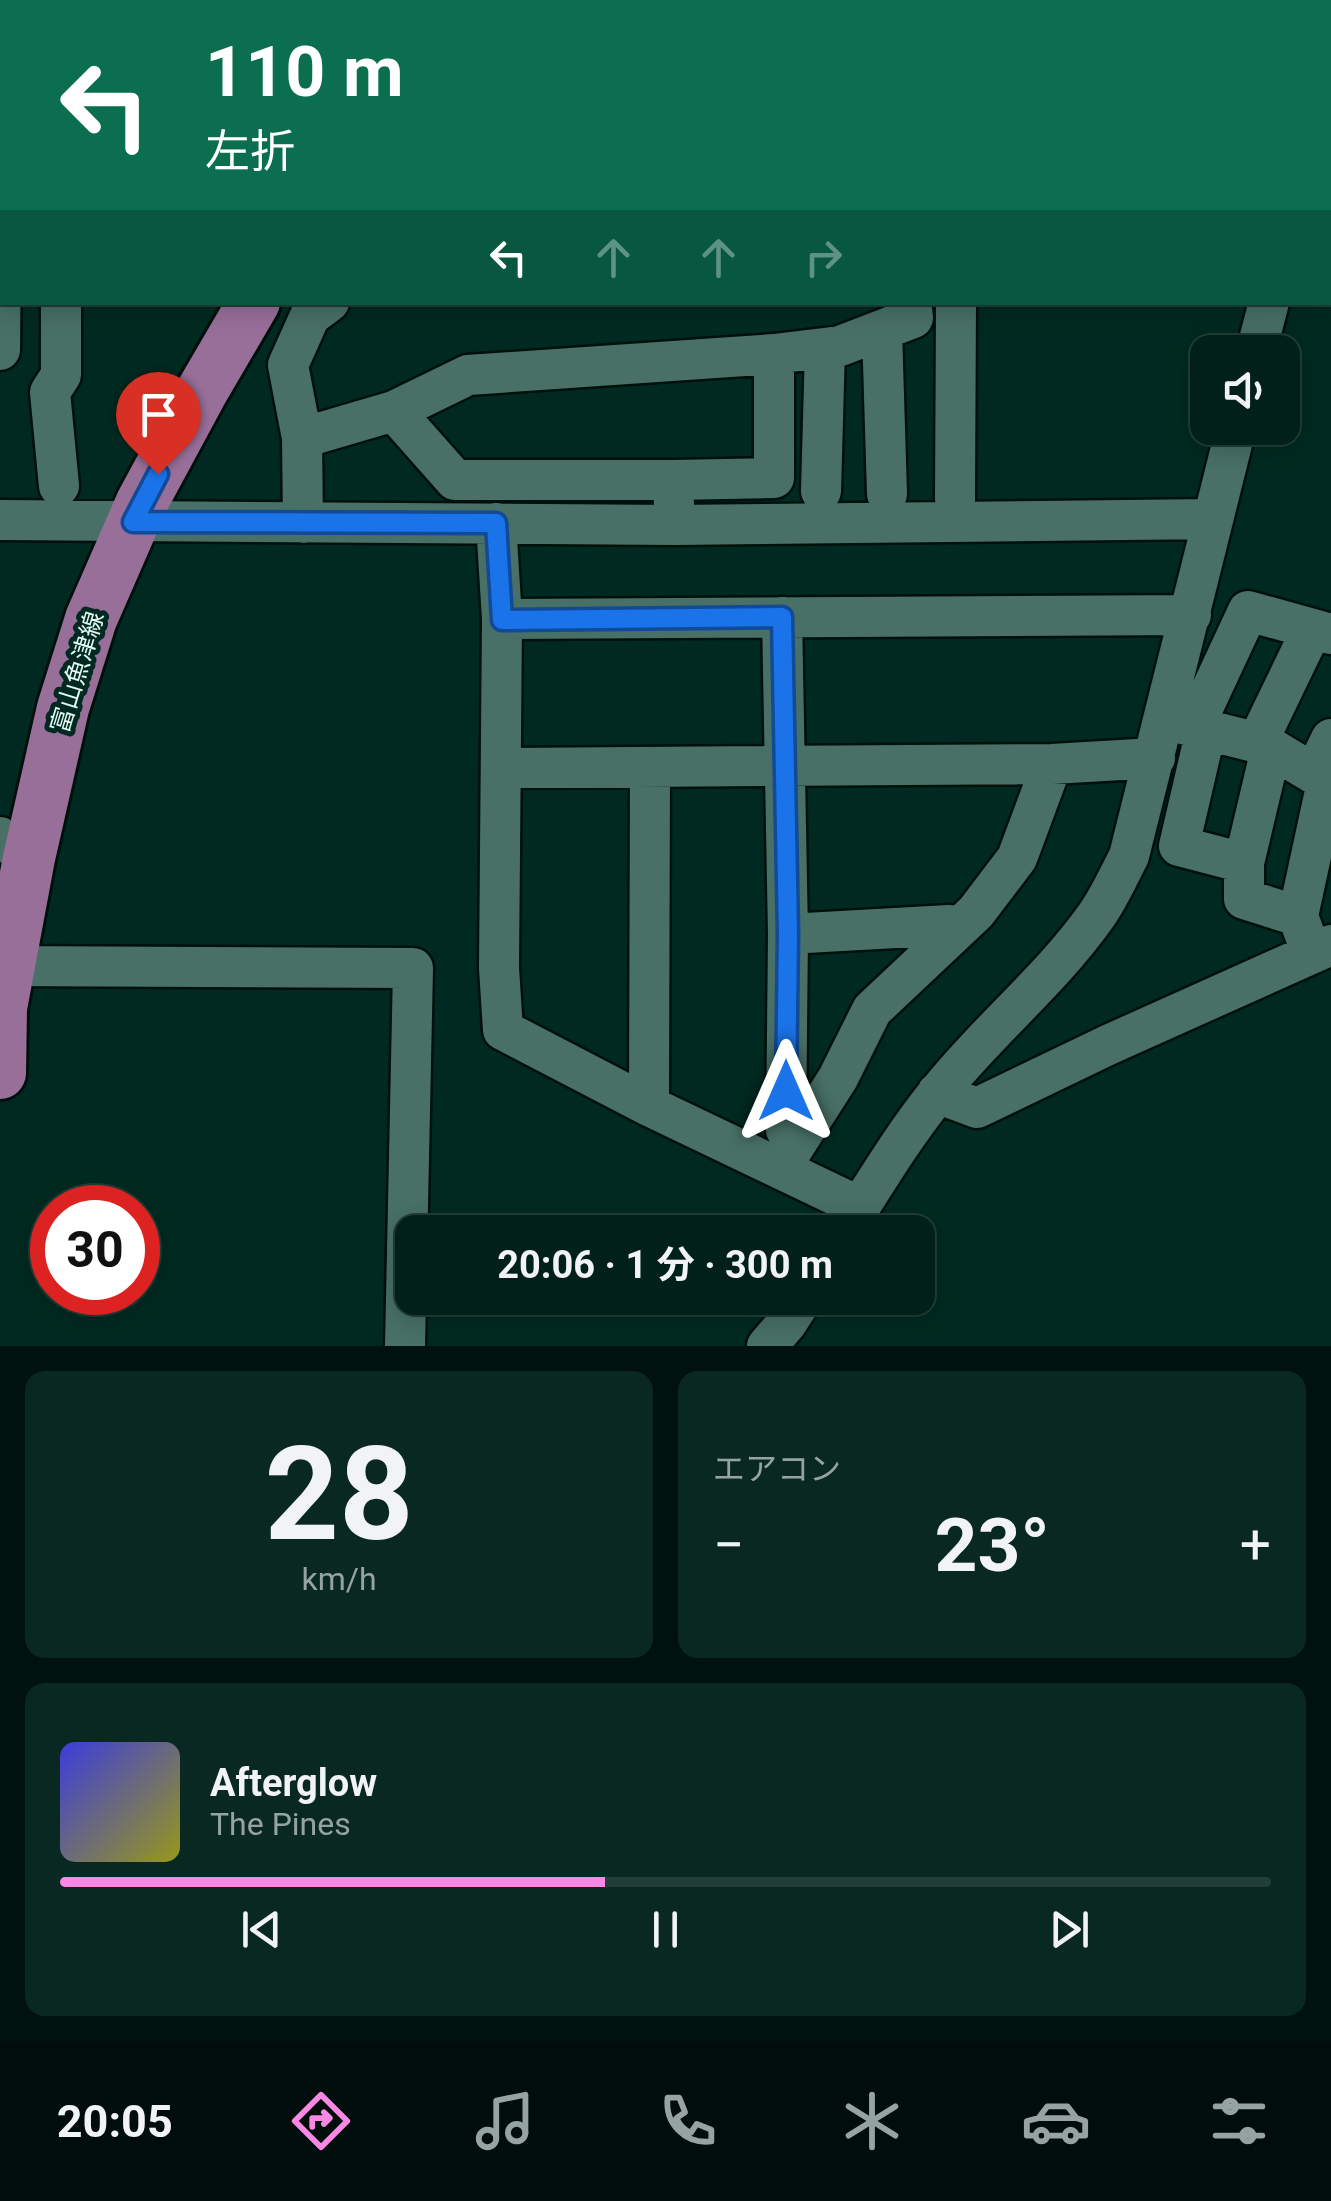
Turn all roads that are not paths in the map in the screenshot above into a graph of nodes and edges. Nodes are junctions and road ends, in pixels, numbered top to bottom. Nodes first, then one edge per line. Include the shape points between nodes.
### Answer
1 (1, 305) edge
2 (61, 305) edge
3 (252, 305) edge
4 (326, 305) edge
5 (911, 305) edge
6 (956, 305) edge
7 (1269, 305) edge
8 (882, 330) junction
9 (1261, 335) edge
10 (825, 348) junction
11 (0, 350) edge
12 (774, 354) junction
13 (394, 410) junction
14 (302, 438) junction
15 (1232, 445) edge
16 (673, 480) junction
17 (59, 486) dead end
18 (821, 491) dead end
19 (888, 494) dead end
20 (956, 498) dead end
21 (1212, 519) junction
22 (0, 520) edge
23 (133, 522) junction
24 (303, 523) junction
25 (496, 523) junction
26 (674, 526) junction
27 (1191, 615) junction
28 (782, 617) junction
29 (502, 620) junction
30 (1322, 631) edge
31 (1188, 725) junction
32 (1264, 746) junction
33 (1155, 758) junction
34 (1052, 764) junction
35 (785, 766) junction
36 (650, 767) junction
37 (502, 768) junction
38 (1326, 770) edge
39 (15, 848) edge
40 (1244, 864) junction
41 (1298, 916) junction
42 (956, 930) junction
43 (788, 934) junction
44 (1321, 950) edge
45 (5, 966) edge
46 (0, 1074) edge
47 (937, 1093) junction
48 (649, 1106) junction
49 (788, 1156) junction
50 (847, 1215) edge
51 (855, 1215) edge
52 (792, 1315) edge
53 (405, 1346) edge
54 (767, 1346) edge

1 - 11 street
2 - 17 street via 61,375 50,392
3 - 23 main road, 富山魚津線
4 - 14 street via 310,316 288,366
5 - 8 street via 913,318
6 - 20 street
7 - 9 street
8 - 10 street
8 - 19 street
10 - 12 street
10 - 18 street
12 - 13 street via 468,375
12 - 16 street via 774,478
13 - 14 street
13 - 16 street via 456,480
14 - 24 street
15 - 21 street
16 - 26 street
21 - 26 street
21 - 27 street
22 - 23 street
23 - 24 street
23 - 39 main road, 富山魚津線 via 91,619
24 - 25 street
25 - 26 street
25 - 29 street
27 - 28 street
27 - 31 street
28 - 29 street
28 - 35 street
29 - 37 street
30 - 31 street via 1248,611
30 - 32 street
31 - 32 street
31 - 33 street
31 - 40 street via 1180,846
32 - 38 street
32 - 40 street
33 - 34 street
33 - 47 street via 1130,856 1098,914
34 - 35 street
34 - 42 street via 1017,858
35 - 36 street
35 - 43 street
36 - 37 street
36 - 48 street
37 - 48 street via 503,1030
38 - 41 street
39 - 45 main road, 富山魚津線
40 - 41 street via 1244,898
41 - 44 street
42 - 43 street via 949,925
42 - 49 street via 872,1010
43 - 49 street
44 - 47 street via 977,1108
45 - 46 main road, 富山魚津線
45 - 53 street via 413,968
47 - 51 street
48 - 49 street
49 - 50 street
52 - 54 street

